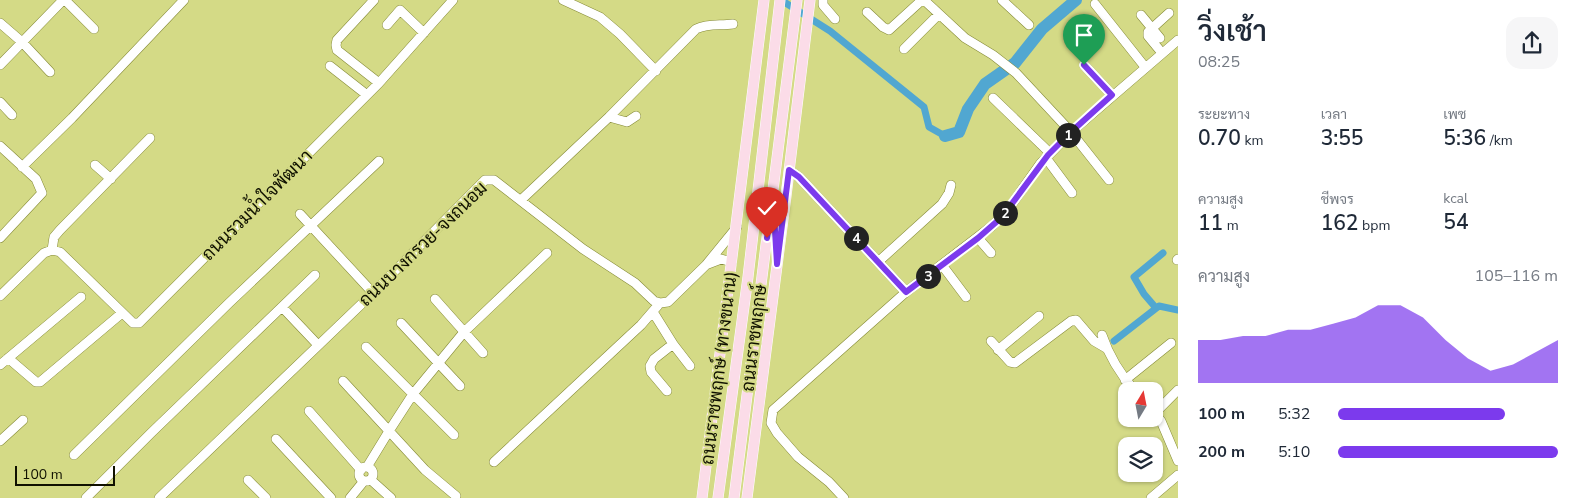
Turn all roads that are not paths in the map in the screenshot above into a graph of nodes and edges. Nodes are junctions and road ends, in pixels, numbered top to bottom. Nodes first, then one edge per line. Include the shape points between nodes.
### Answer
1 (64, 0) edge
2 (184, 0) edge
3 (374, 0) edge
4 (453, 0) edge
5 (563, 0) edge
6 (797, 0) edge
7 (823, 0) edge
8 (923, 0) edge
9 (1002, 0) edge
10 (810, 1) edge
11 (764, 2) edge
12 (1095, 4) dead end
13 (780, 5) edge
14 (867, 12) dead end
15 (1169, 13) dead end
16 (938, 14) junction
17 (1141, 15) dead end
18 (835, 19) dead end
19 (0, 23) edge
20 (733, 24) dead end
21 (387, 25) dead end
22 (1029, 25) dead end
23 (1151, 28) junction
24 (94, 29) dead end
25 (424, 33) junction
26 (1160, 38) dead end
27 (1178, 40) edge
28 (22, 42) junction
29 (904, 49) dead end
30 (1162, 53) junction
31 (0, 65) edge
32 (1084, 65) dead end
33 (330, 66) dead end
34 (1145, 67) junction
35 (656, 71) junction
36 (50, 72) dead end
37 (379, 83) junction
38 (1112, 95) junction
39 (367, 96) junction
40 (993, 98) dead end
41 (0, 102) edge
42 (12, 115) dead end
43 (636, 116) dead end
44 (608, 117) junction
45 (1071, 132) junction
46 (150, 138) dead end
47 (0, 146) edge
48 (1048, 155) junction
49 (379, 161) dead end
50 (95, 164) dead end
51 (22, 167) junction
52 (789, 170) junction
53 (111, 179) junction
54 (1109, 180) dead end
55 (951, 185) dead end
56 (1072, 193) dead end
57 (773, 197) junction
58 (521, 200) junction
59 (300, 214) dead end
60 (312, 226) junction
61 (737, 227) junction
62 (0, 238) edge
63 (978, 238) junction
64 (52, 250) junction
65 (547, 253) dead end
66 (991, 253) dead end
67 (732, 262) junction
68 (878, 262) junction
69 (777, 264) junction
70 (706, 265) junction
71 (942, 265) junction
72 (315, 275) dead end
73 (906, 292) junction
74 (373, 293) junction
75 (0, 296) edge
76 (81, 297) dead end
77 (966, 297) dead end
78 (434, 299) dead end
79 (660, 303) junction
80 (282, 307) junction
81 (653, 312) junction
82 (122, 313) junction
83 (1039, 316) dead end
84 (401, 324) dead end
85 (464, 332) junction
86 (1102, 335) dead end
87 (991, 341) dead end
88 (673, 344) junction
89 (1170, 344) dead end
90 (318, 345) junction
91 (366, 347) dead end
92 (1106, 348) junction
93 (998, 350) junction
94 (483, 353) dead end
95 (1152, 353) dead end
96 (8, 358) junction
97 (440, 363) junction
98 (0, 365) edge
99 (690, 366) dead end
100 (1124, 378) junction
101 (343, 381) dead end
102 (1127, 382) edge
103 (460, 386) dead end
104 (1178, 390) edge
105 (666, 391) dead end
106 (413, 394) junction
107 (1163, 405) edge
108 (309, 411) dead end
109 (23, 420) dead end
110 (1163, 426) edge
111 (389, 430) junction
112 (454, 435) dead end
113 (276, 439) dead end
114 (0, 441) edge
115 (74, 455) dead end
116 (1178, 461) edge
117 (494, 462) dead end
118 (364, 469) junction
119 (1178, 475) edge
120 (248, 480) dead end
121 (368, 480) junction
122 (456, 496) dead end
123 (717, 496) edge
124 (86, 498) edge
125 (159, 498) edge
126 (266, 498) edge
127 (331, 498) edge
128 (350, 498) edge
129 (391, 498) edge
130 (702, 498) edge
131 (734, 498) edge
132 (747, 498) edge
133 (844, 498) edge
134 (1151, 498) edge

1 - 24 street
1 - 28 street
2 - 51 street
3 - 37 street via 336,45 337,50
4 - 25 street, ถนนรวมน้ำใจพัฒนา
5 - 35 street via 600,17
6 - 57 main road, ถนนราชพฤกษ์
7 - 18 street via 822,5
8 - 14 street via 889,30
8 - 16 street
9 - 22 street
10 - 52 main road
11 - 61 main road, ถนนราชพฤกษ์ (ทางขนาน)
12 - 34 street
13 - 123 main road, ถนนราชพฤกษ์ via 748,277
15 - 23 street
16 - 29 street
16 - 45 street via 965,38 1016,73
17 - 23 street
19 - 28 street
20 - 35 street via 705,25 696,29
21 - 25 street via 400,10
23 - 26 street
23 - 30 street via 1148,36
25 - 37 street, ถนนรวมน้ำใจพัฒนา
27 - 30 street
28 - 31 street
28 - 36 street
30 - 34 street
32 - 38 street
33 - 39 street
34 - 38 street
35 - 44 street
37 - 39 street, ถนนรวมน้ำใจพัฒนา
38 - 45 street
39 - 82 street, ถนนรวมน้ำใจพัฒนา via 139,323 133,323
40 - 48 street
41 - 42 street
43 - 44 street via 627,122
44 - 58 street
45 - 48 street
45 - 54 street
46 - 53 street
47 - 51 street
48 - 56 street
48 - 63 street via 1007,211
49 - 60 street
50 - 53 street
51 - 62 street via 36,179 42,193
52 - 68 street
52 - 69 main road
53 - 64 street via 54,237
55 - 68 street via 942,204
57 - 69 main road
57 - 131 main road, ถนนราชพฤกษ์
58 - 74 street, ถนนบางกรวย-จงถนอม via 494,180 485,180
58 - 79 street, ถนนบางกรวย-จงถนอม
59 - 60 street
60 - 74 street
60 - 115 street
61 - 67 main road, ถนนราชพฤกษ์ (ทางขนาน)
61 - 70 street
63 - 66 street
63 - 71 street
64 - 75 street via 44,253
64 - 82 street, ถนนรวมน้ำใจพัฒนา via 60,252
65 - 85 street
67 - 70 street via 721,259
67 - 130 main road, ถนนราชพฤกษ์ (ทางขนาน)
68 - 73 street
69 - 132 main road
70 - 79 street via 668,302
71 - 73 street
71 - 77 street
72 - 80 street
73 - 133 street via 773,410 771,423 777,433 798,457
74 - 90 street, ถนนบางกรวย-จงถนอม
76 - 96 street
78 - 85 street
79 - 81 street
80 - 90 street
80 - 124 street
81 - 88 street
81 - 117 street
82 - 96 street via 40,382
83 - 93 street
84 - 97 street
85 - 94 street
85 - 97 street
86 - 92 street
87 - 93 street
88 - 99 street
88 - 105 street via 650,366
89 - 100 street
90 - 125 street, ถนนบางกรวย-จงถนอม
91 - 106 street
92 - 93 street via 1094,341 1076,320 1015,363
92 - 100 street
95 - 100 street
96 - 98 street
97 - 103 street
97 - 106 street
100 - 102 street
101 - 111 street
104 - 107 street
106 - 111 street
106 - 112 street
108 - 118 street
109 - 114 street
110 - 116 street
111 - 118 street
111 - 122 street via 425,470
113 - 127 street
118 - 121 street via 372,473
119 - 134 street
120 - 126 street
121 - 128 street
121 - 129 street

